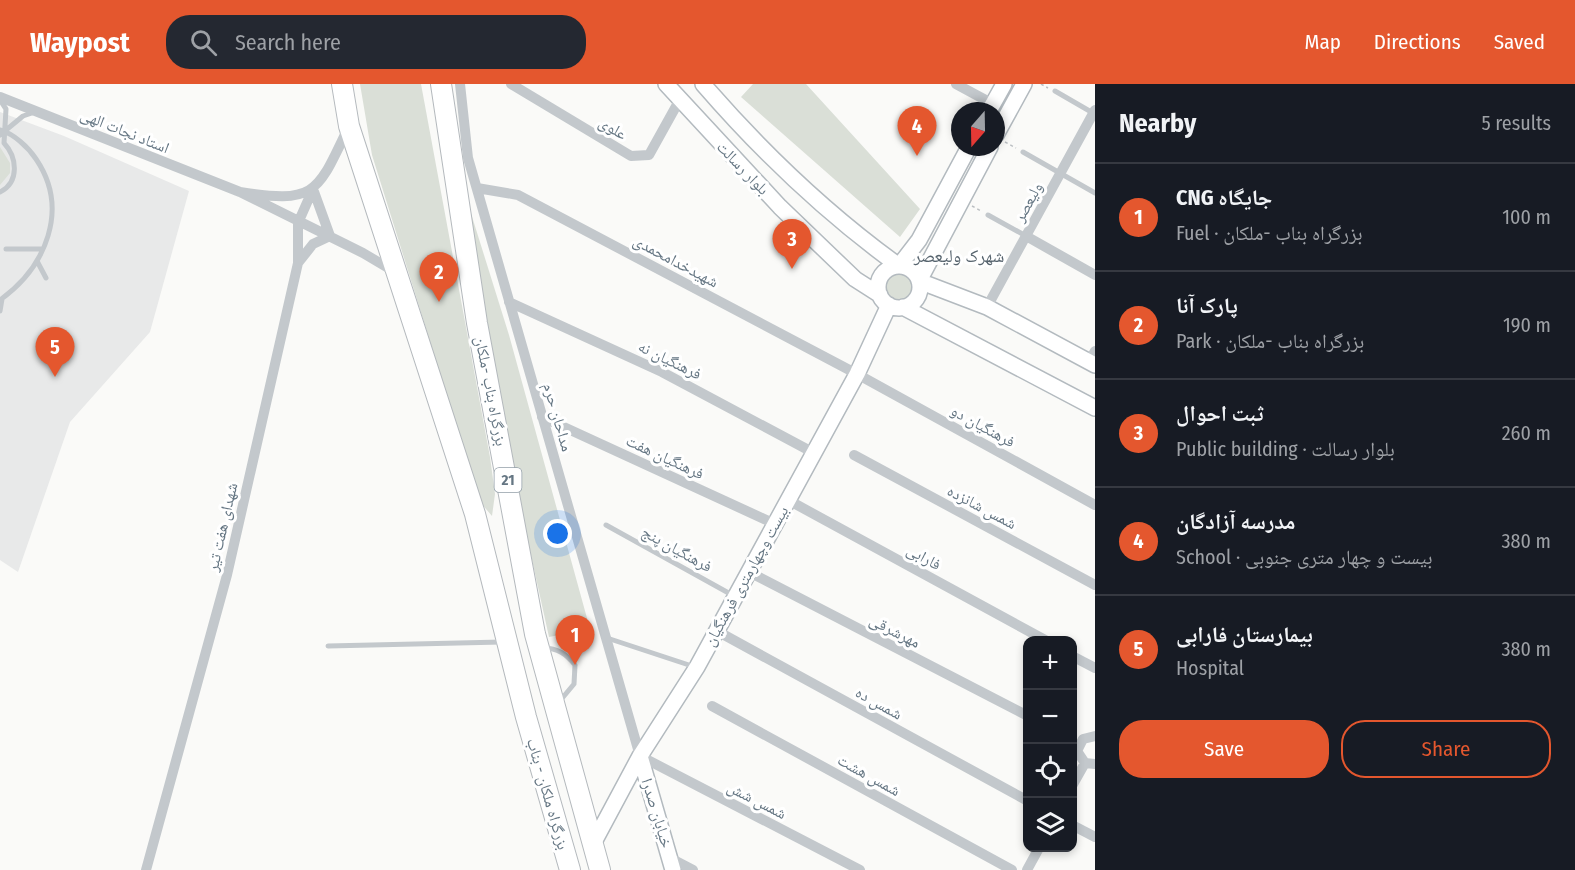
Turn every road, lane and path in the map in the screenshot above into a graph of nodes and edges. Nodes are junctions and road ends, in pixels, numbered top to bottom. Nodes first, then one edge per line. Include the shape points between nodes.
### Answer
1 (342, 84) edge
2 (441, 84) edge
3 (460, 84) edge
4 (511, 84) edge
5 (666, 84) edge
6 (703, 84) edge
7 (956, 84) edge
8 (1004, 84) edge
9 (1024, 84) edge
10 (1055, 91) dead end
11 (0, 98) edge
12 (679, 101) junction
13 (983, 102) edge
14 (994, 102) edge
15 (1094, 111) edge
16 (45, 115) junction
17 (349, 126) junction
18 (1005, 128) edge
19 (3, 131) edge
20 (0, 135) edge
21 (1005, 142) edge
22 (1023, 152) joint
23 (964, 156) edge
24 (985, 156) edge
25 (1061, 173) junction
26 (477, 188) junction
27 (313, 189) junction
28 (0, 192) edge
29 (240, 192) junction
30 (1095, 193) edge
31 (961, 200) junction
32 (988, 215) joint
33 (298, 223) junction
34 (330, 236) junction
35 (1026, 236) junction
36 (6, 249) dead end
37 (42, 249) junction
38 (37, 261) junction
39 (298, 263) junction
40 (899, 266) junction
41 (395, 272) junction
42 (1095, 275) edge
43 (46, 278) dead end
44 (919, 281) junction
45 (1, 300) edge
46 (509, 302) junction
47 (891, 303) junction
48 (987, 307) junction
49 (0, 310) edge
50 (1093, 359) edge
51 (857, 374) junction
52 (1095, 408) edge
53 (542, 417) junction
54 (814, 453) junction
55 (854, 455) dead end
56 (788, 500) junction
57 (1095, 505) edge
58 (775, 524) junction
59 (606, 525) dead end
60 (749, 572) junction
61 (1095, 585) edge
62 (735, 597) junction
63 (717, 631) junction
64 (1038, 636) edge
65 (604, 638) junction
66 (507, 642) junction
67 (328, 646) dead end
68 (539, 648) junction
69 (1077, 659) edge
70 (697, 667) junction
71 (1095, 668) edge
72 (556, 706) junction
73 (712, 706) dead end
74 (1023, 713) edge
75 (1095, 736) edge
76 (1077, 741) edge
77 (1077, 744) edge
78 (640, 756) junction
79 (1090, 763) edge
80 (1077, 780) edge
81 (1023, 798) edge
82 (1077, 828) edge
83 (1095, 837) edge
84 (594, 842) junction
85 (1037, 852) edge
86 (672, 864) edge
87 (146, 870) edge
88 (570, 870) edge
89 (600, 870) edge
90 (693, 870) edge
91 (860, 870) edge
92 (1012, 870) edge
93 (1027, 870) edge

1 - 17 highway
2 - 68 highway, بزرگراه بناب -ملکان / 21 via 477,323
3 - 26 street, مداحان حرم via 468,158
4 - 12 street, علوی via 631,156 649,155
5 - 12 street, بلوار رسالت
6 - 40 street, بلوار رسالت via 849,230
7 - 13 street
8 - 14 street
9 - 18 street
10 - 15 lane
11 - 16 street, استاد نجات الهی
11 - 19 lane via 6,109
12 - 47 street, بلوار رسالت via 855,279
15 - 25 street, ولیعصر
16 - 19 lane via 27,113
16 - 29 street, استاد نجات الهی
17 - 27 street, شهدای هفت تیر via 330,166
17 - 41 highway
19 - 20 lane
19 - 28 lane via 14,176 10,186
19 - 37 lane via 33,154 52,190 53,216
21 - 22 path
22 - 25 lane
23 - 40 street via 919,240
24 - 31 street
25 - 30 lane
25 - 35 street, ولیعصر
26 - 46 street, مداحان حرم
26 - 51 street, شهیدخدامحمدی via 518,195
27 - 29 street via 293,198
27 - 33 street, شهدای هفت تیر
27 - 34 street
29 - 33 street
31 - 32 path
31 - 44 street
32 - 35 lane
33 - 34 street
33 - 39 street, شهدای هفت تیر
34 - 39 street via 313,244
34 - 41 street
35 - 42 street
35 - 48 street, ولیعصر
36 - 37 lane
37 - 38 lane
38 - 43 lane
38 - 45 lane via 16,289
39 - 87 street, شهدای هفت تیر via 227,575
40 - 44 street via 911,270
40 - 47 street via 881,276 878,289
41 - 66 highway via 475,514
44 - 47 street via 918,295 909,305
44 - 48 street
45 - 49 lane
46 - 53 street, مداحان حرم
46 - 54 street, فرهنگیان نه via 662,372
47 - 51 street, بیست وچهارمتری فرهنگیان
47 - 52 street, بلوار رسالت
48 - 50 street
51 - 54 street, بیست وچهارمتری فرهنگیان
51 - 57 street, فرهنگیان دو
53 - 58 street, فرهنگیان هفت
53 - 65 street, مداحان حرم
54 - 56 street, بیست وچهارمتری فرهنگیان
55 - 61 street, شمس شانزده
56 - 58 street, بیست وچهارمتری فرهنگیان
56 - 64 street, فارابی
58 - 60 street, بیست وچهارمتری فرهنگیان
59 - 62 lane, فرهنگیان پنج
60 - 62 street, بیست وچهارمتری فرهنگیان
60 - 74 street, مهرشرقی
62 - 63 street, بیست وچهارمتری فرهنگیان
63 - 70 street, بیست وچهارمتری فرهنگیان
63 - 81 street, شمس ده
65 - 70 lane
65 - 78 street, مداحان حرم
66 - 67 lane
66 - 88 highway, بزرگراه ملکان - بناب
68 - 72 highway, بزرگراه بناب -ملکان / 21
68 - 72 lane via 553,648 566,654 575,665 574,684
69 - 71 street
70 - 78 street, بیست وچهارمتری فرهنگیان
72 - 84 highway, بزرگراه بناب -ملکان / 21
73 - 92 street, شمس هشت
75 - 76 street
77 - 79 street via 1079,756
78 - 84 street, بیست وچهارمتری فرهنگیان
78 - 86 street, خیابان صدرا
78 - 91 street, شمس شش
79 - 80 street
82 - 83 street
84 - 89 highway, بزرگراه بناب -ملکان / 21
85 - 93 street
86 - 90 street

